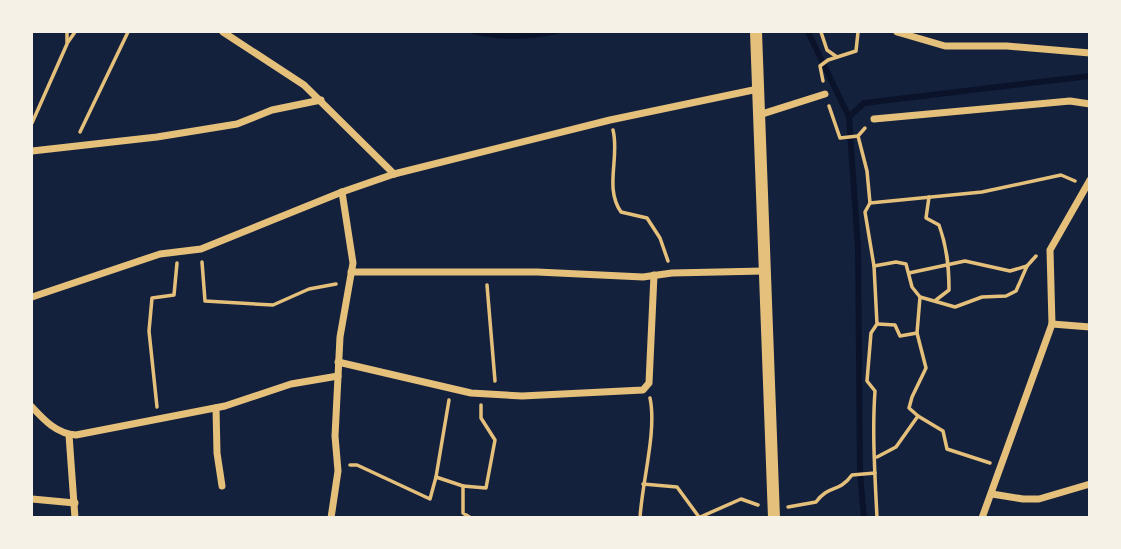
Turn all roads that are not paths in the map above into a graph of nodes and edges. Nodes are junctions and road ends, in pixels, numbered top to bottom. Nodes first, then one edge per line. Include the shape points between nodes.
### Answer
1 (223, 32) edge
2 (756, 32) edge
3 (897, 32) edge
4 (1090, 53) edge
5 (758, 89) junction
6 (825, 94) road end
7 (321, 100) junction
8 (1090, 104) edge
9 (759, 115) junction
10 (874, 120) dead end
11 (32, 151) edge
12 (394, 173) junction
13 (1088, 182) edge
14 (342, 191) junction
15 (765, 271) junction
16 (654, 275) junction
17 (350, 277) junction
18 (32, 297) edge
19 (1052, 324) junction
20 (1090, 327) edge
21 (338, 362) junction
22 (338, 376) junction
23 (32, 407) edge
24 (216, 408) junction
25 (69, 435) junction
26 (1090, 484) edge
27 (222, 486) dead end
28 (992, 494) junction
29 (32, 499) edge
30 (75, 503) junction
31 (774, 514) edge
32 (75, 517) edge
33 (331, 517) edge
34 (982, 517) edge

1 - 7 street
2 - 5 street
3 - 4 street via 945,46
5 - 9 street
5 - 12 street
6 - 9 street
7 - 11 street via 272,110 237,124
7 - 12 street
8 - 10 street via 1070,101
9 - 15 street
12 - 14 street
13 - 19 street via 1050,250
14 - 17 street via 352,253
14 - 18 street via 201,249 160,254
15 - 16 street
15 - 31 street
16 - 17 street
16 - 21 street via 650,370 647,387 637,392 481,393
17 - 21 street
19 - 20 street
19 - 28 street
21 - 22 street
22 - 24 street via 291,384
22 - 33 street via 338,464
23 - 25 street via 49,425
24 - 25 street
24 - 27 street
25 - 30 street
26 - 28 street via 1039,499
28 - 34 street
29 - 30 street
30 - 32 street

